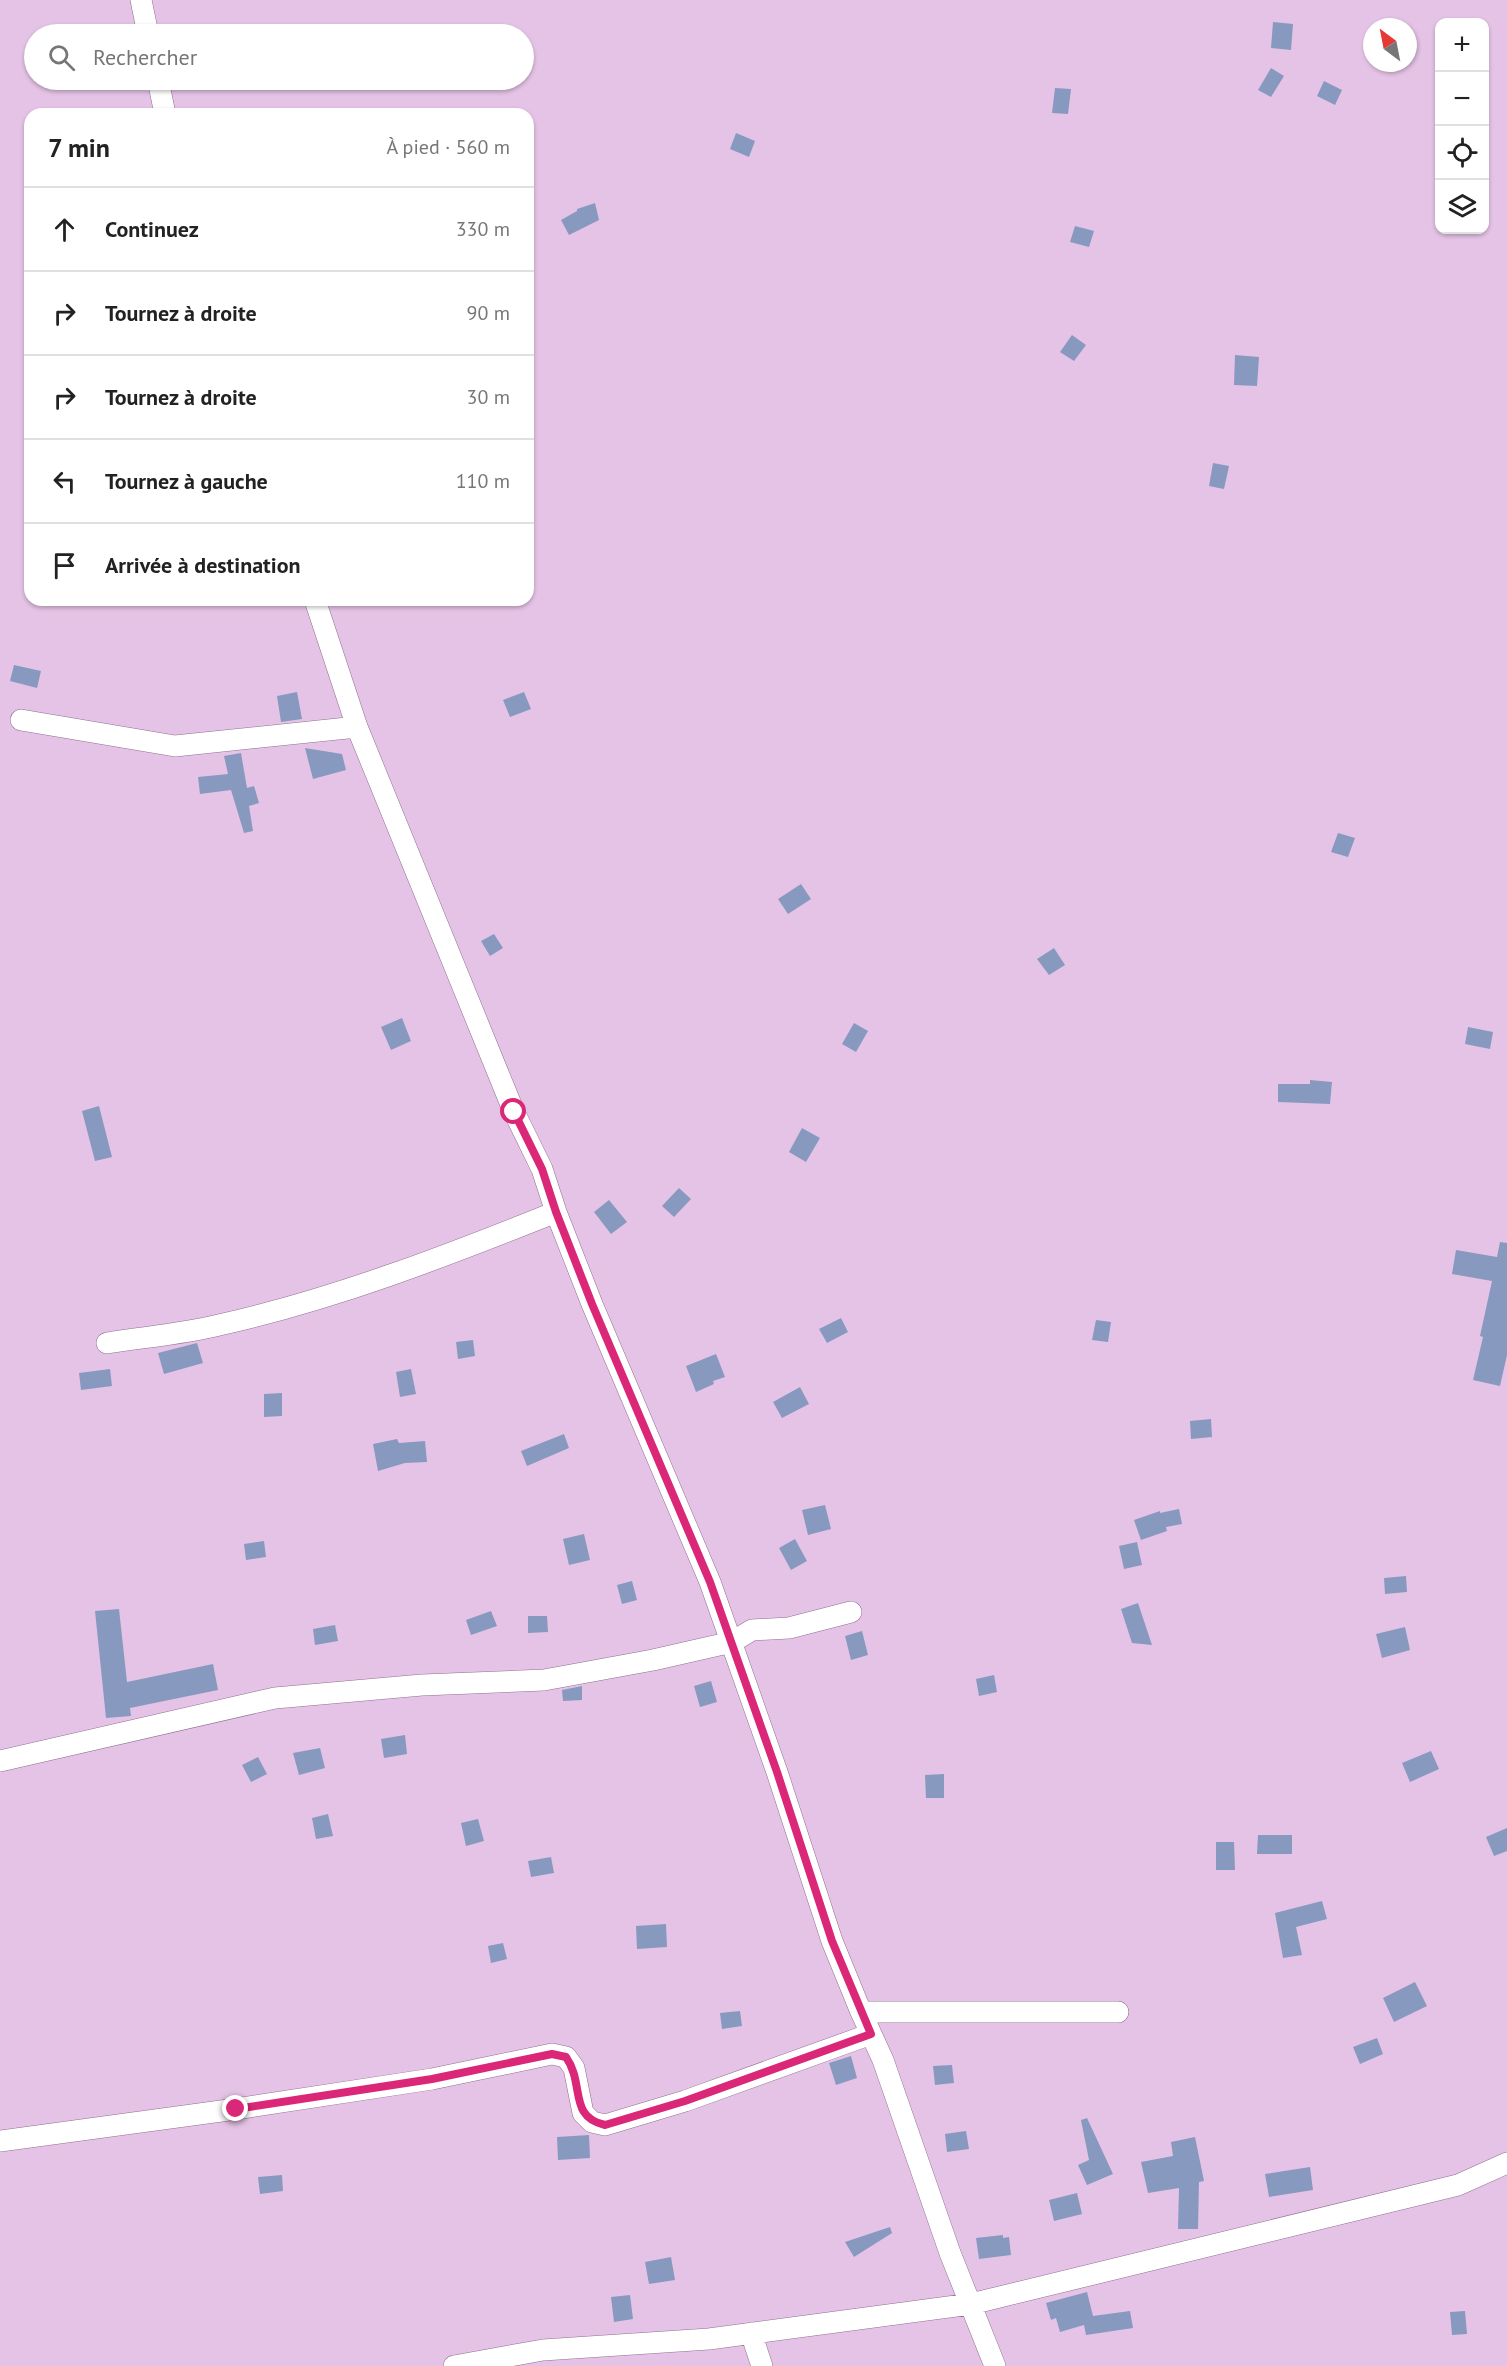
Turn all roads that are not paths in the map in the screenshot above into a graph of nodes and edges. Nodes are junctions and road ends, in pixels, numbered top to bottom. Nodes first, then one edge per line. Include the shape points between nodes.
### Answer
1 (141, 0) edge
2 (146, 24) edge
3 (160, 90) edge
4 (164, 108) edge
5 (317, 606) edge
6 (21, 720) dead end
7 (357, 727) junction
8 (556, 1212) junction
9 (107, 1343) dead end
10 (851, 1612) dead end
11 (732, 1642) junction
12 (0, 1761) edge
13 (861, 2012) junction
14 (1119, 2012) dead end
15 (871, 2034) junction
16 (0, 2141) edge
17 (1507, 2163) edge
18 (971, 2304) junction
19 (752, 2333) junction
20 (454, 2366) edge
21 (762, 2366) edge
22 (995, 2366) edge

1 - 2 street
3 - 4 street
5 - 7 street
6 - 7 street via 175,746
7 - 8 street via 514,1112 542,1169
8 - 9 street via 441,1258 321,1298 218,1326
8 - 11 street
10 - 11 street via 789,1628 752,1630
11 - 12 street via 544,1680 422,1685 275,1698
11 - 13 street via 832,1941
13 - 14 street
13 - 15 street
15 - 16 street via 685,2101 605,2125 592,2122 583,2113 573,2068 566,2057 552,2054 432,2079
15 - 18 street
17 - 18 street via 1458,2185
18 - 19 street
18 - 22 street
19 - 20 street via 543,2350
19 - 21 street

